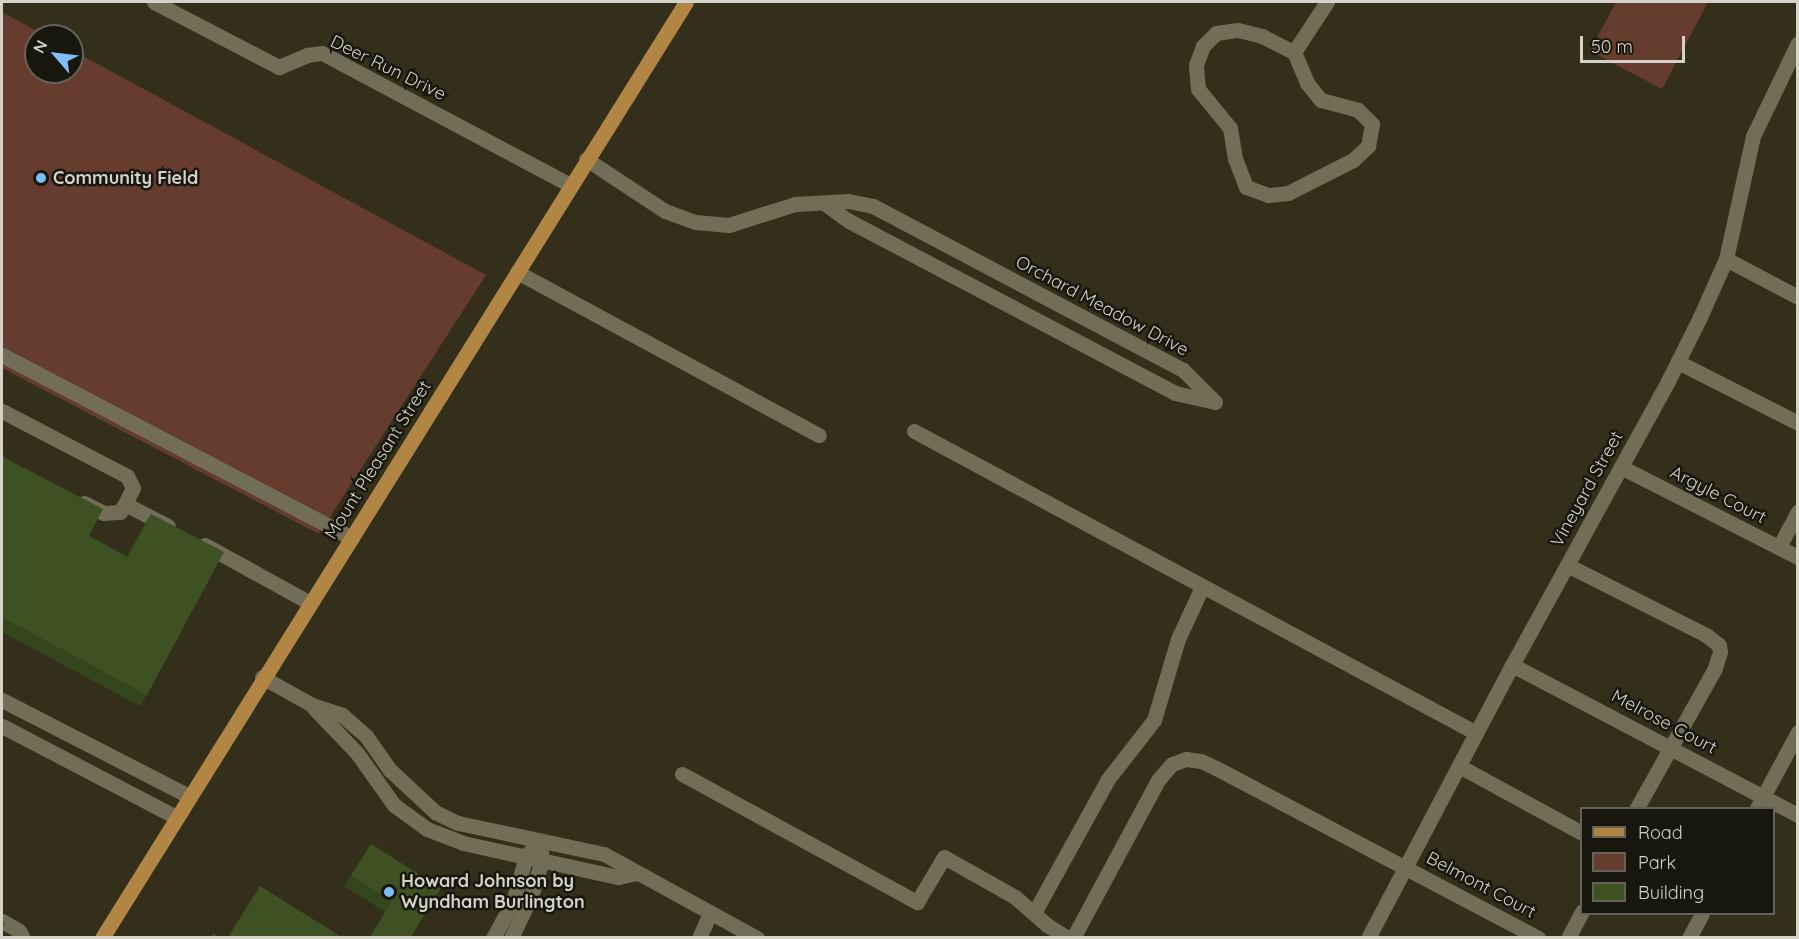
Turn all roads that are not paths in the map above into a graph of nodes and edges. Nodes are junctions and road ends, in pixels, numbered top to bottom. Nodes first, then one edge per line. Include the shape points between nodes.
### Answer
1 (154, 2) edge
2 (684, 2) edge
3 (1327, 2) edge
4 (1797, 45) edge
5 (1294, 52) junction
6 (586, 159) junction
7 (570, 185) junction
8 (824, 203) junction
9 (1726, 259) junction
10 (517, 272) junction
11 (1797, 297) edge
12 (2, 355) edge
13 (1678, 362) junction
14 (2, 411) edge
15 (1797, 423) edge
16 (914, 431) dead end
17 (819, 435) dead end
18 (1621, 467) junction
19 (73, 497) edge
20 (125, 504) junction
21 (1797, 512) edge
22 (352, 538) junction
23 (1779, 547) junction
24 (1797, 557) edge
25 (1567, 565) junction
26 (1202, 587) junction
27 (310, 603) junction
28 (1512, 664) junction
29 (262, 677) junction
30 (2, 700) edge
31 (312, 705) junction
32 (2, 726) edge
33 (1797, 732) edge
34 (1476, 733) junction
35 (1671, 747) junction
36 (1459, 766) junction
37 (682, 774) dead end
38 (189, 796) junction
39 (1760, 802) edge
40 (1638, 807) edge
41 (1774, 807) edge
42 (1775, 807) edge
43 (1797, 815) edge
44 (176, 817) junction
45 (1580, 832) edge
46 (540, 840) junction
47 (526, 856) junction
48 (542, 860) junction
49 (1405, 867) junction
50 (637, 873) junction
51 (710, 913) junction
52 (1034, 913) junction
53 (1580, 914) edge
54 (1701, 915) edge
55 (2, 921) edge
56 (23, 938) edge
57 (102, 938) edge
58 (493, 938) edge
59 (511, 938) edge
60 (699, 938) edge
61 (757, 938) edge
62 (1068, 938) edge
63 (1073, 938) edge
64 (1368, 938) edge
65 (1538, 938) edge
66 (1568, 938) edge
67 (1689, 938) edge

1 - 7 street, Deer Run Drive via 279,67 307,55 322,54
2 - 6 main road, Mount Pleasant Street
3 - 5 street
4 - 9 street, Vineyard Street via 1753,136
5 - 5 street via 1262,36 1238,30 1216,33 1203,46 1196,65 1198,89 1230,128 1235,159 1246,187 1268,195 1288,193 1353,160 1368,146 1372,124 1358,110 1321,100 1307,84
6 - 7 main road, Mount Pleasant Street
6 - 8 street, Orchard Meadow Drive via 665,211 695,222 729,225 795,204
7 - 10 main road, Mount Pleasant Street
8 - 8 street, Orchard Meadow Drive via 849,221 1175,393 1215,402 1183,370 873,206 848,201
9 - 11 street
9 - 13 street, Vineyard Street
10 - 17 street
10 - 22 main road, Mount Pleasant Street
12 - 22 street
13 - 15 street
13 - 18 street, Vineyard Street
14 - 20 street via 127,476 133,488
16 - 26 street
18 - 23 street, Argyle Court
18 - 25 street, Vineyard Street
19 - 20 street via 104,513 120,512
20 - 27 street
21 - 23 street
22 - 27 main road, Mount Pleasant Street
23 - 24 street, Argyle Court
25 - 28 street, Vineyard Street
25 - 35 street via 1719,645 1714,670
26 - 34 street
26 - 52 street via 1178,639 1154,720 1108,778
27 - 29 main road, Mount Pleasant Street
28 - 34 street, Vineyard Street
28 - 35 street, Melrose Court
29 - 31 street
29 - 38 main road, Mount Pleasant Street
30 - 38 street
31 - 46 street via 342,715 366,736 390,770 435,812 458,823
31 - 47 street via 357,753 394,805 427,829 464,843
32 - 44 street
33 - 39 street
34 - 36 street, Vineyard Street
35 - 39 street, Melrose Court
35 - 40 street
36 - 45 street
36 - 49 street, Vineyard Street
37 - 52 street via 917,902 944,857 1015,897
38 - 44 main road, Mount Pleasant Street
39 - 41 street, Melrose Court
42 - 43 street, Melrose Court
44 - 57 main road, Mount Pleasant Street
46 - 47 street
46 - 48 street
46 - 50 street via 604,854
47 - 48 street
47 - 58 street via 513,902
48 - 50 street via 618,877
48 - 59 street via 531,896
49 - 63 street, Belmont Court via 1216,768 1185,759 1172,764 1158,780
49 - 64 street, Vineyard Street
49 - 65 street, Belmont Court
50 - 51 street
51 - 60 street
51 - 61 street
52 - 62 street
53 - 66 street
54 - 67 street
55 - 56 street

